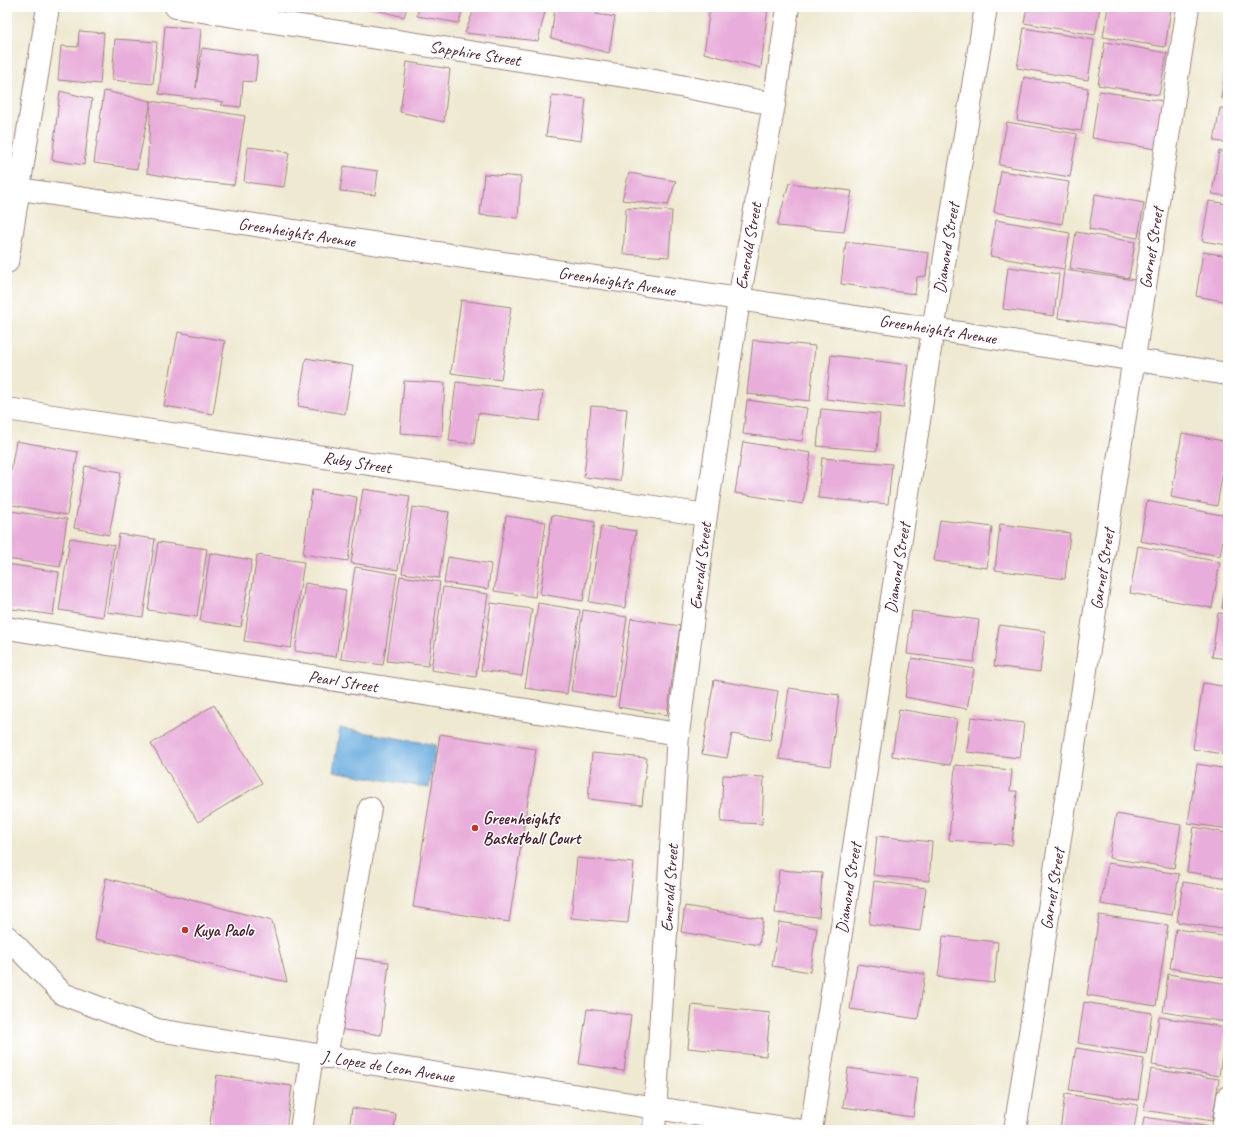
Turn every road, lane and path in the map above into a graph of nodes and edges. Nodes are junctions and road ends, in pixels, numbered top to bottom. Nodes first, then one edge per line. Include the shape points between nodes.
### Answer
1 (48, 7) edge
2 (176, 7) edge
3 (788, 7) edge
4 (986, 7) edge
5 (1188, 7) edge
6 (774, 104) junction
7 (12, 188) edge
8 (7, 262) edge
9 (738, 300) junction
10 (933, 329) junction
11 (1134, 359) junction
12 (1228, 374) edge
13 (7, 409) edge
14 (706, 515) junction
15 (7, 628) edge
16 (678, 734) junction
17 (370, 808) dead end
18 (7, 937) edge
19 (319, 1056) junction
20 (1228, 1096) edge
21 (654, 1119) edge
22 (301, 1130) edge
23 (797, 1130) edge
24 (811, 1130) edge
25 (1015, 1130) edge
26 (1223, 1130) edge

1 - 7 street
2 - 6 street, Sapphire Street via 644,80
3 - 6 street, Emerald Street
4 - 10 street, Diamond Street
5 - 11 street, Garnet Street
6 - 9 street, Emerald Street
7 - 8 street
7 - 9 street, Greenheights Avenue
9 - 10 street, Greenheights Avenue
9 - 14 street, Emerald Street
10 - 11 street, Greenheights Avenue
10 - 24 street, Diamond Street
11 - 12 street, Greenheights Avenue
11 - 25 street, Garnet Street
13 - 14 street, Ruby Street
14 - 16 street, Emerald Street
15 - 16 street, Pearl Street
16 - 21 street, Emerald Street
17 - 19 street
18 - 19 street, J. Lopez de Leon Avenue via 63,994 157,1030
19 - 21 street, J. Lopez de Leon Avenue
19 - 22 street
20 - 26 street
21 - 23 street, J. Lopez de Leon Avenue

